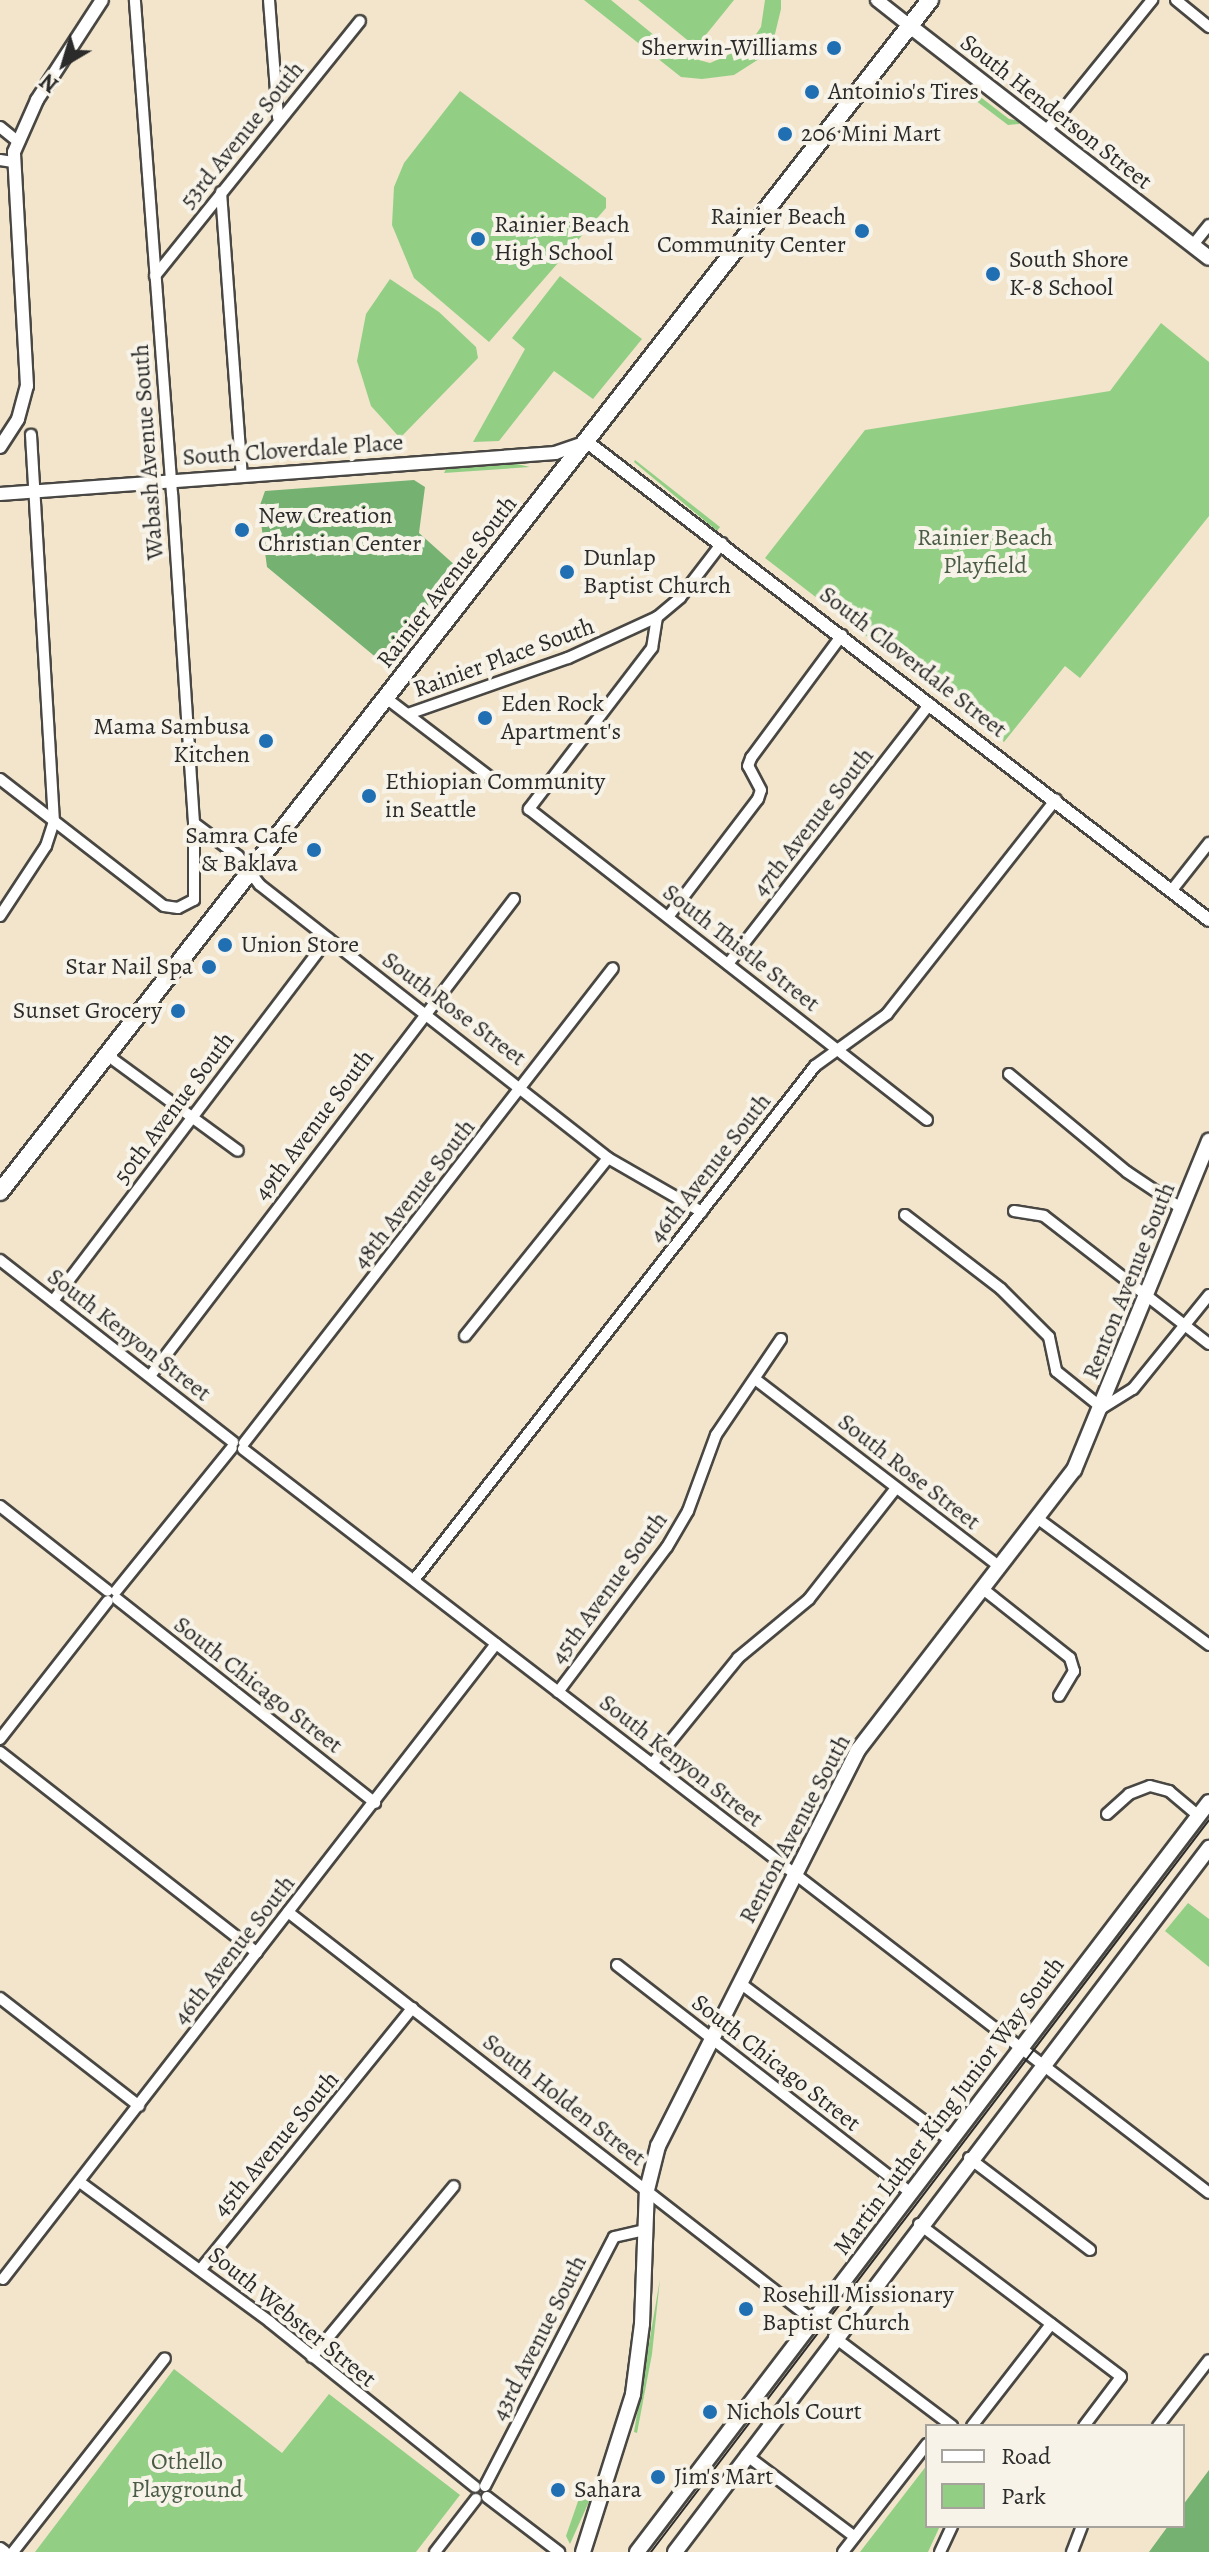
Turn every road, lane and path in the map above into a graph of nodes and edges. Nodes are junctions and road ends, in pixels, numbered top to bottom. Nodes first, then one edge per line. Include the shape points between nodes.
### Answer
1 (102, 0) edge
2 (135, 0) edge
3 (269, 0) edge
4 (877, 0) edge
5 (930, 0) edge
6 (1152, 0) edge
7 (1176, 0) edge
8 (360, 21) dead end
9 (910, 26) junction
10 (1209, 27) edge
11 (278, 118) junction
12 (0, 127) edge
13 (1046, 131) junction
14 (17, 141) junction
15 (6, 161) edge
16 (221, 192) junction
17 (1209, 225) edge
18 (1192, 246) junction
19 (1209, 258) edge
20 (155, 276) junction
21 (31, 435) dead end
22 (587, 442) junction
23 (0, 447) edge
24 (242, 476) junction
25 (172, 481) junction
26 (33, 490) junction
27 (0, 494) edge
28 (722, 543) junction
29 (657, 617) junction
30 (842, 635) junction
31 (386, 698) junction
32 (930, 704) junction
33 (408, 714) junction
34 (0, 779) edge
35 (500, 785) dead end
36 (1056, 799) junction
37 (54, 822) junction
38 (194, 823) junction
39 (1209, 843) edge
40 (250, 873) junction
41 (1172, 890) junction
42 (514, 899) dead end
43 (0, 916) edge
44 (668, 917) junction
45 (1209, 920) edge
46 (328, 939) junction
47 (728, 964) junction
48 (613, 968) dead end
49 (425, 1012) junction
50 (835, 1048) junction
51 (107, 1055) junction
52 (1009, 1074) dead end
53 (522, 1086) junction
54 (192, 1118) junction
55 (927, 1120) dead end
56 (1209, 1141) edge
57 (238, 1151) dead end
58 (608, 1158) junction
59 (0, 1192) edge
60 (1181, 1208) junction
61 (1014, 1211) dead end
62 (702, 1212) junction
63 (905, 1215) dead end
64 (0, 1260) edge
65 (1209, 1295) edge
66 (1146, 1296) junction
67 (53, 1301) junction
68 (1184, 1326) junction
69 (465, 1336) dead end
70 (781, 1339) dead end
71 (1209, 1344) edge
72 (150, 1376) junction
73 (755, 1379) junction
74 (1102, 1408) junction
75 (238, 1445) junction
76 (896, 1488) junction
77 (0, 1506) edge
78 (1037, 1518) junction
79 (1000, 1567) junction
80 (414, 1580) junction
81 (983, 1589) junction
82 (112, 1595) junction
83 (496, 1644) junction
84 (1209, 1645) edge
85 (558, 1692) junction
86 (1059, 1696) dead end
87 (0, 1739) edge
88 (0, 1748) edge
89 (652, 1764) junction
90 (1209, 1802) edge
91 (375, 1803) junction
92 (1107, 1814) dead end
93 (1199, 1816) junction
94 (1209, 1848) edge
95 (795, 1874) junction
96 (288, 1912) junction
97 (257, 1953) junction
98 (617, 1965) dead end
99 (740, 1983) junction
100 (0, 1998) edge
101 (412, 2008) junction
102 (712, 2039) junction
103 (1020, 2047) junction
104 (1043, 2063) junction
105 (139, 2106) junction
106 (951, 2141) junction
107 (969, 2158) junction
108 (81, 2183) junction
109 (454, 2186) dead end
110 (647, 2190) junction
111 (910, 2192) junction
112 (1209, 2193) edge
113 (919, 2224) junction
114 (644, 2230) junction
115 (1090, 2250) dead end
116 (201, 2269) junction
117 (1, 2281) edge
118 (814, 2321) junction
119 (1051, 2324) junction
120 (834, 2337) junction
121 (312, 2357) junction
122 (165, 2358) dead end
123 (1209, 2360) edge
124 (946, 2424) edge
125 (974, 2424) edge
126 (1086, 2424) edge
127 (1160, 2424) edge
128 (925, 2447) edge
129 (746, 2455) junction
130 (481, 2492) junction
131 (951, 2528) edge
132 (1081, 2528) edge
133 (855, 2537) junction
134 (13, 2552) edge
135 (435, 2552) edge
136 (559, 2552) edge
137 (583, 2552) edge
138 (637, 2552) edge
139 (675, 2552) edge
140 (843, 2552) edge
141 (940, 2552) edge
142 (1072, 2552) edge

1 - 14 street
2 - 20 street, Wabash Avenue South
3 - 11 street
4 - 9 street, South Henderson Street
5 - 9 main road, Rainier Avenue South
6 - 13 street
7 - 10 street
8 - 11 street, 53rd Avenue South
9 - 13 main road, South Henderson Street
9 - 22 main road, Rainier Avenue South
11 - 16 street, 53rd Avenue South
12 - 14 street
13 - 18 main road, South Henderson Street
14 - 15 street
15 - 23 street via 27,386 18,419
16 - 20 street, 53rd Avenue South
16 - 24 street
17 - 18 street
18 - 19 main road, South Henderson Street
20 - 25 street, Wabash Avenue South
21 - 26 street
22 - 24 street, South Cloverdale Place via 555,453
22 - 28 street, South Cloverdale Street
22 - 31 main road, Rainier Avenue South
24 - 25 street, South Cloverdale Place
25 - 26 street, South Cloverdale Place
25 - 38 street, Wabash Avenue South
26 - 27 street, South Cloverdale Place
26 - 37 street
28 - 29 street via 680,598
28 - 30 street, South Cloverdale Street
29 - 33 street, Rainier Place South via 568,658
29 - 44 street, South Thistle Street via 652,648 529,809
30 - 32 street, South Cloverdale Street
30 - 44 street via 751,758 748,766 761,790 758,799
31 - 33 street
31 - 40 main road, Rainier Avenue South
32 - 36 street, South Cloverdale Street
32 - 47 street, 47th Avenue South
33 - 35 street
34 - 37 street
36 - 41 street, South Cloverdale Street
36 - 50 street, 46th Avenue South via 887,1014
37 - 38 street, Wabash Avenue South via 164,906 178,908 194,900
37 - 43 street via 46,846
38 - 40 street, South Rose Street
39 - 41 street
40 - 46 street, South Rose Street
40 - 51 main road, Rainier Avenue South
41 - 45 street, South Cloverdale Street
42 - 49 street, 49th Avenue South
44 - 47 street, South Thistle Street
46 - 49 street, South Rose Street
46 - 54 street, 50th Avenue South
47 - 50 street, South Thistle Street
48 - 53 street, 48th Avenue South
49 - 53 street, South Rose Street
49 - 72 street, 49th Avenue South
50 - 55 street, South Thistle Street
50 - 62 street, 46th Avenue South via 815,1066
51 - 54 street
51 - 59 main road, Rainier Avenue South
52 - 60 street via 1127,1172
53 - 58 street, South Rose Street
53 - 75 street, 48th Avenue South
54 - 57 street
54 - 67 street, 50th Avenue South
56 - 60 main road, Renton Avenue South
58 - 62 street, South Rose Street
58 - 69 street
60 - 66 main road, Renton Avenue South
61 - 66 street via 1044,1216
62 - 80 street, 46th Avenue South
63 - 74 street via 1001,1289 1049,1337 1056,1371
64 - 67 street, South Kenyon Street
65 - 68 street
66 - 68 street
66 - 74 main road, Renton Avenue South
67 - 72 street, South Kenyon Street
68 - 71 street
68 - 74 street via 1133,1389
70 - 73 street, 45th Avenue South
72 - 75 street, South Kenyon Street
73 - 76 street, South Rose Street
73 - 85 street, 45th Avenue South via 716,1435 680,1528
74 - 78 main road, Renton Avenue South via 1074,1470
75 - 80 street, South Kenyon Street
75 - 82 street, 48th Avenue South
76 - 79 street, South Rose Street
76 - 89 street via 803,1606 738,1658
77 - 82 street, South Chicago Street
78 - 79 main road, Renton Avenue South
78 - 84 street
79 - 81 main road, Renton Avenue South
80 - 83 street, South Kenyon Street
81 - 86 street via 1070,1658 1074,1671
81 - 95 main road, Renton Avenue South via 858,1750
82 - 87 street, 48th Avenue South
82 - 91 street, South Chicago Street
83 - 85 street, South Kenyon Street
83 - 91 street, 46th Avenue South
85 - 89 street, South Kenyon Street
88 - 97 street
89 - 95 street, South Kenyon Street
90 - 93 main road, Martin Luther King Junior Way South
91 - 96 street, 46th Avenue South
92 - 93 street via 1129,1794 1150,1786 1169,1791
93 - 103 main road, Martin Luther King Junior Way South
94 - 104 main road, Martin Luther King Junior Way South
95 - 99 main road, Renton Avenue South
95 - 103 street, South Kenyon Street
96 - 97 street, 46th Avenue South
96 - 101 street, South Holden Street
97 - 105 street, 46th Avenue South
98 - 102 street, South Chicago Street
99 - 102 main road, Renton Avenue South
99 - 106 street
100 - 105 street
101 - 110 street, South Holden Street
101 - 116 street, 45th Avenue South
102 - 110 main road, Renton Avenue South via 658,2146
102 - 111 street, South Chicago Street
103 - 104 street, South Kenyon Street
103 - 106 main road, Martin Luther King Junior Way South
104 - 107 main road, Martin Luther King Junior Way South
104 - 112 street, South Kenyon Street
105 - 108 street, 46th Avenue South
106 - 111 main road, Martin Luther King Junior Way South
107 - 113 main road, Martin Luther King Junior Way South
107 - 115 street
108 - 116 street, South Webster Street
108 - 117 street, 46th Avenue South
109 - 121 street
110 - 114 main road, Renton Avenue South
110 - 118 street, South Holden Street
111 - 118 main road, Martin Luther King Junior Way South
113 - 119 street
113 - 120 main road, Martin Luther King Junior Way South
114 - 130 street, 43rd Avenue South via 614,2237
114 - 137 main road, Renton Avenue South via 642,2324 633,2394
116 - 121 street, South Webster Street
118 - 138 main road, Martin Luther King Junior Way South
119 - 125 street
119 - 126 street via 1121,2377
120 - 124 street
120 - 129 main road, Martin Luther King Junior Way South
121 - 130 street, South Webster Street
122 - 134 street
123 - 127 street
128 - 133 street
129 - 133 street
129 - 139 main road, Martin Luther King Junior Way South
130 - 135 street, 43rd Avenue South
130 - 136 street, South Webster Street
131 - 141 street
132 - 142 street
133 - 140 street

